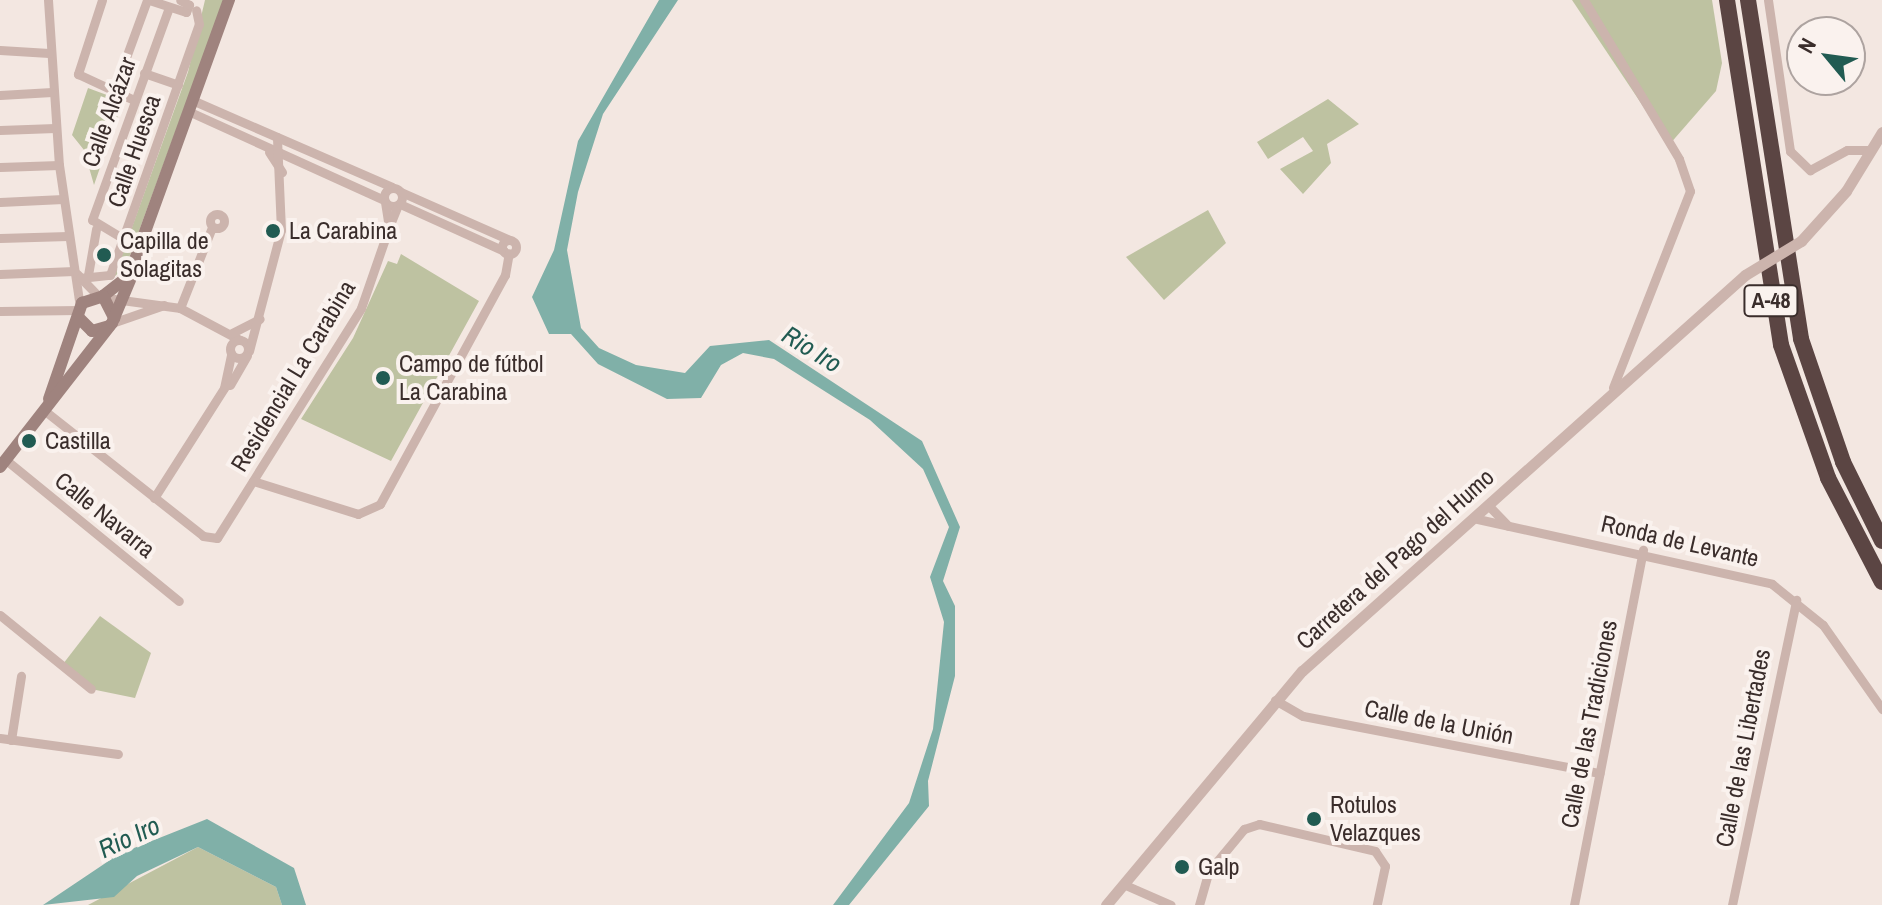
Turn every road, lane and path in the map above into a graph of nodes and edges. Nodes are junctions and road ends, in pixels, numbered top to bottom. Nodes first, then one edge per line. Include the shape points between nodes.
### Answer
1 (48, 0) edge
2 (102, 0) edge
3 (148, 0) edge
4 (180, 0) edge
5 (229, 0) edge
6 (1584, 0) edge
7 (1727, 0) edge
8 (1748, 0) edge
9 (1768, 0) edge
10 (195, 6) edge
11 (169, 7) junction
12 (0, 50) edge
13 (49, 53) junction
14 (144, 73) junction
15 (178, 85) junction
16 (52, 92) junction
17 (113, 93) junction
18 (0, 95) edge
19 (134, 100) junction
20 (190, 106) junction
21 (55, 128) junction
22 (0, 130) edge
23 (1882, 132) edge
24 (273, 145) junction
25 (1871, 150) junction
26 (304, 160) junction
27 (59, 165) junction
28 (0, 167) edge
29 (282, 172) junction
30 (397, 190) junction
31 (63, 199) junction
32 (385, 201) junction
33 (0, 202) edge
34 (399, 204) junction
35 (212, 227) dead end
36 (389, 227) junction
37 (96, 229) junction
38 (68, 236) junction
39 (0, 238) edge
40 (124, 239) junction
41 (506, 252) junction
42 (0, 274) edge
43 (81, 275) junction
44 (129, 278) junction
45 (103, 297) junction
46 (122, 300) junction
47 (148, 300) junction
48 (164, 305) junction
49 (180, 308) junction
50 (0, 311) edge
51 (80, 312) junction
52 (263, 312) junction
53 (112, 322) junction
54 (219, 327) junction
55 (236, 336) junction
56 (230, 352) junction
57 (248, 353) junction
58 (1613, 387) junction
59 (224, 388) junction
60 (45, 411) junction
61 (3, 464) edge
62 (253, 481) junction
63 (154, 498) junction
64 (1491, 509) junction
65 (1478, 521) junction
66 (1508, 526) junction
67 (1882, 541) edge
68 (1643, 550) junction
69 (1882, 582) edge
70 (1796, 600) junction
71 (179, 601) dead end
72 (0, 615) edge
73 (21, 676) dead end
74 (91, 689) dead end
75 (1275, 700) junction
76 (1882, 709) edge
77 (0, 738) edge
78 (11, 740) junction
79 (118, 754) dead end
80 (1600, 773) junction
81 (1123, 884) junction
82 (1106, 905) edge
83 (1171, 905) edge
84 (1199, 905) edge
85 (1377, 905) edge
86 (1574, 905) edge
87 (1732, 905) edge

1 - 13 street
2 - 17 street via 78,74
3 - 11 street
3 - 17 street
4 - 10 street
5 - 20 main road
6 - 58 street via 1679,159 1690,191
7 - 69 highway, A-48 via 1781,345 1828,478
8 - 67 highway, A-48 via 1801,339 1826,420
9 - 25 street via 1790,151 1810,170 1847,150
10 - 11 street
10 - 15 street, Calle Huesca via 200,20
11 - 14 street, Calle Alcázar
12 - 13 street
13 - 16 street
14 - 15 street
14 - 19 street, Calle Alcázar
15 - 40 street, Calle Huesca
16 - 18 street
16 - 21 street
17 - 19 street
19 - 37 street, Calle Alcázar via 92,220
20 - 24 street
20 - 44 main road
21 - 22 street
21 - 27 street
23 - 25 street
24 - 26 street
24 - 29 street
24 - 30 street
25 - 58 street, Carretera del Pago del Humo, bridge via 1801,241 1745,275
26 - 29 street
26 - 32 street
27 - 28 street
27 - 31 street
29 - 52 street via 281,230
30 - 32 street
30 - 34 street, Residencial La Carabina
30 - 41 street via 510,240 516,248
31 - 33 street
31 - 38 street
32 - 34 street
32 - 36 street, Residencial La Carabina
34 - 36 street, Residencial La Carabina
34 - 41 street
35 - 49 street
36 - 62 street, Residencial La Carabina via 361,308
37 - 40 street
37 - 43 street, Calle Alcázar
38 - 39 street
38 - 43 street
40 - 43 street, Calle Huesca via 109,277
41 - 62 street via 505,275 380,504 358,514
42 - 43 street
43 - 45 street
43 - 51 street
44 - 45 main road
44 - 46 main road
44 - 47 street
45 - 46 street
45 - 51 main road
45 - 53 main road
46 - 47 street
46 - 53 main road
47 - 48 street
48 - 49 street
48 - 53 street
49 - 54 street
50 - 51 street
51 - 53 main road via 92,331
51 - 60 main road
52 - 55 street
52 - 57 street
53 - 60 main road
54 - 55 street
54 - 56 street
55 - 56 street
55 - 57 street
56 - 57 street
56 - 59 street
57 - 59 street
58 - 64 street, Carretera del Pago del Humo
59 - 63 street
60 - 61 main road
60 - 63 street
61 - 71 street, Calle Navarra
62 - 63 street, Residencial La Carabina via 217,538
64 - 65 street, Carretera del Pago del Humo
64 - 66 street
65 - 66 street, Ronda de Levante
65 - 75 street, Carretera del Pago del Humo
66 - 68 street, Ronda de Levante
68 - 70 street, Ronda de Levante via 1750,575
68 - 80 street, Calle de las Tradiciones
70 - 76 street, Ronda de Levante via 1823,625
70 - 87 street, Calle de las Libertades
72 - 74 street
73 - 78 street
75 - 80 street, Calle de la Unión via 1303,716
75 - 81 street, Carretera del Pago del Humo
77 - 78 street
78 - 79 street
80 - 86 street, Calle de las Tradiciones
81 - 82 street, Carretera del Pago del Humo
81 - 83 street
84 - 85 street via 1209,871 1244,829 1259,824 1375,851 1385,866

